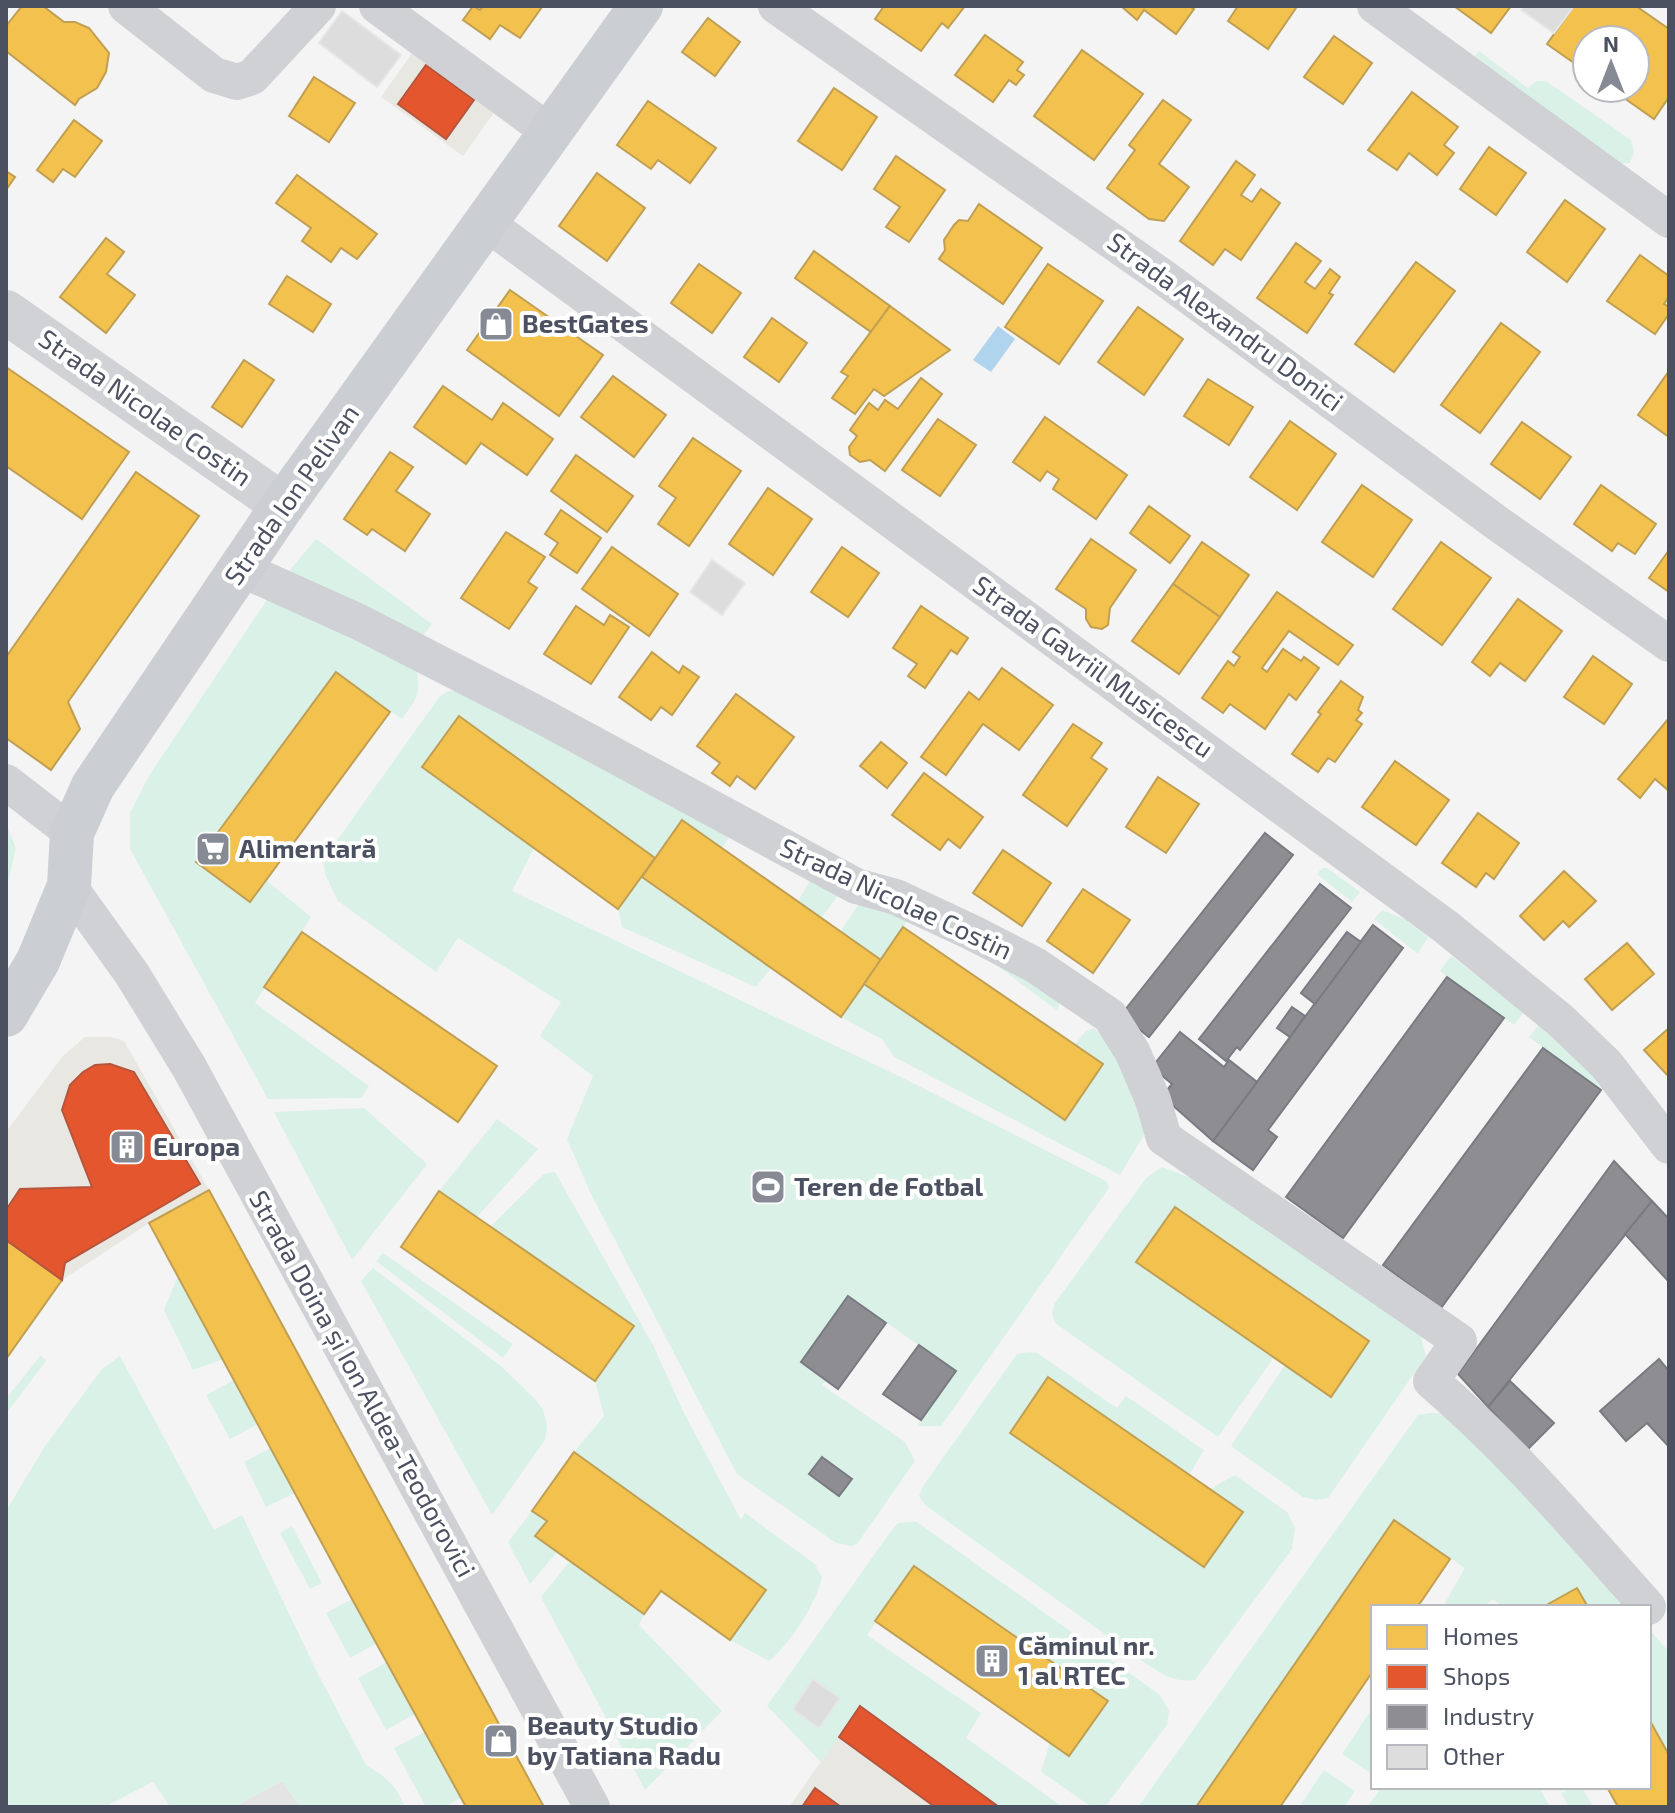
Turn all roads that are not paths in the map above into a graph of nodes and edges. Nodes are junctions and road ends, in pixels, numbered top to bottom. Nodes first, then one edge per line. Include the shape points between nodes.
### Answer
1 (126, 6) edge
2 (318, 6) edge
3 (377, 6) edge
4 (641, 6) edge
5 (776, 6) edge
6 (1375, 6) edge
7 (551, 133) junction
8 (1669, 220) edge
9 (486, 223) junction
10 (6, 312) edge
11 (283, 505) junction
12 (239, 568) junction
13 (1669, 644) edge
14 (6, 782) edge
15 (72, 833) junction
16 (69, 886) junction
17 (6, 1015) edge
18 (1669, 1146) edge
19 (1645, 1605) edge
20 (1651, 1611) edge
21 (1669, 1631) edge
22 (592, 1807) edge

1 - 2 street via 214,75 237,82 252,77
3 - 7 street
4 - 7 main road, Strada Ion Pelivan
5 - 13 street, Strada Alexandru Donici via 1163,277
6 - 8 street
7 - 9 main road, Strada Ion Pelivan
9 - 11 main road, Strada Ion Pelivan
9 - 18 street, Strada Gavriil Musicescu via 1446,927 1606,1064
10 - 11 main road, Strada Nicolae Costin
11 - 12 main road, Strada Ion Pelivan
12 - 15 main road, Strada Ion Pelivan via 93,786
12 - 19 street, Strada Nicolae Costin via 359,622 536,713 856,886 896,897 1035,965 1110,1016 1133,1053 1164,1138 1459,1341 1431,1381 1529,1473
14 - 15 street
15 - 16 main road, Strada Ion Pelivan
16 - 17 main road, Strada Ion Pelivan via 38,961
16 - 22 street, Strada Doina și Ion Aldea-Teodorovici via 132,974 196,1080
20 - 21 street

